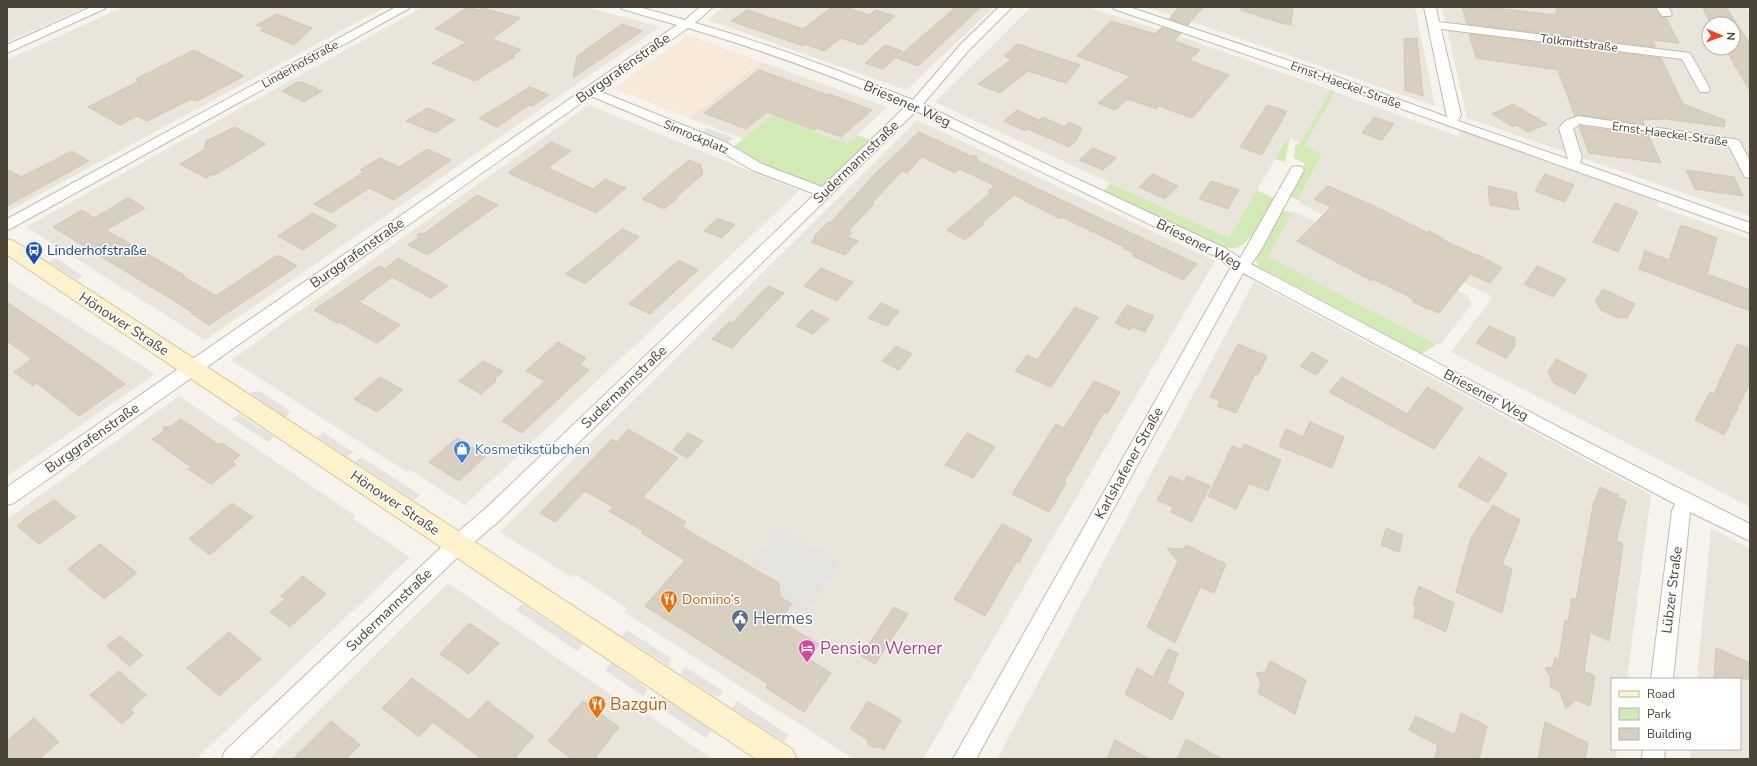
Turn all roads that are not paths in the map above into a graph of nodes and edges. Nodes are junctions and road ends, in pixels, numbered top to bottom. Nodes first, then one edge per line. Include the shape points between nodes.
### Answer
1 (100, 7) edge
2 (404, 7) edge
3 (626, 7) edge
4 (707, 7) edge
5 (1006, 7) edge
6 (1118, 7) edge
7 (1430, 7) edge
8 (688, 23) junction
9 (1434, 25) junction
10 (7, 48) edge
11 (1704, 89) dead end
12 (590, 91) junction
13 (915, 104) junction
14 (1451, 123) junction
15 (1573, 166) junction
16 (1297, 170) dead end
17 (1750, 174) edge
18 (825, 192) junction
19 (7, 225) edge
20 (1750, 228) edge
21 (7, 246) edge
22 (1240, 265) junction
23 (192, 368) junction
24 (7, 497) edge
25 (1686, 501) junction
26 (1750, 533) edge
27 (458, 544) junction
28 (1662, 678) edge
29 (233, 759) edge
30 (782, 759) edge
31 (964, 759) edge

1 - 10 street
2 - 19 street, Linderhofstraße
3 - 8 street, Briesener Weg
4 - 8 street, Burggrafenstraße
5 - 13 street, Sudermannstraße via 965,47
6 - 14 street, Ernst-Haeckel-Straße
7 - 9 street
8 - 12 street, Burggrafenstraße
8 - 13 street, Briesener Weg via 840,75
9 - 11 street, Tolkmittstraße via 1686,56
9 - 14 street via 1454,115
12 - 18 street, Simrockplatz via 720,145 757,167
12 - 23 street, Burggrafenstraße
13 - 18 street, Sudermannstraße
13 - 22 street, Briesener Weg via 1220,252
14 - 15 street, Ernst-Haeckel-Straße
15 - 17 street, Ernst-Haeckel-Straße via 1575,157 1566,128 1578,120 1734,143
15 - 20 street, Ernst-Haeckel-Straße
16 - 22 street, Karlshafener Straße via 1248,259
18 - 27 street, Sudermannstraße via 492,515
21 - 23 main road, Hönower Straße
22 - 25 street, Briesener Weg
22 - 31 street, Karlshafener Straße
23 - 24 street, Burggrafenstraße
23 - 27 main road, Hönower Straße
25 - 26 street, Briesener Weg
25 - 28 street, Lübzer Straße via 1682,511
27 - 29 street, Sudermannstraße
27 - 30 main road, Hönower Straße

